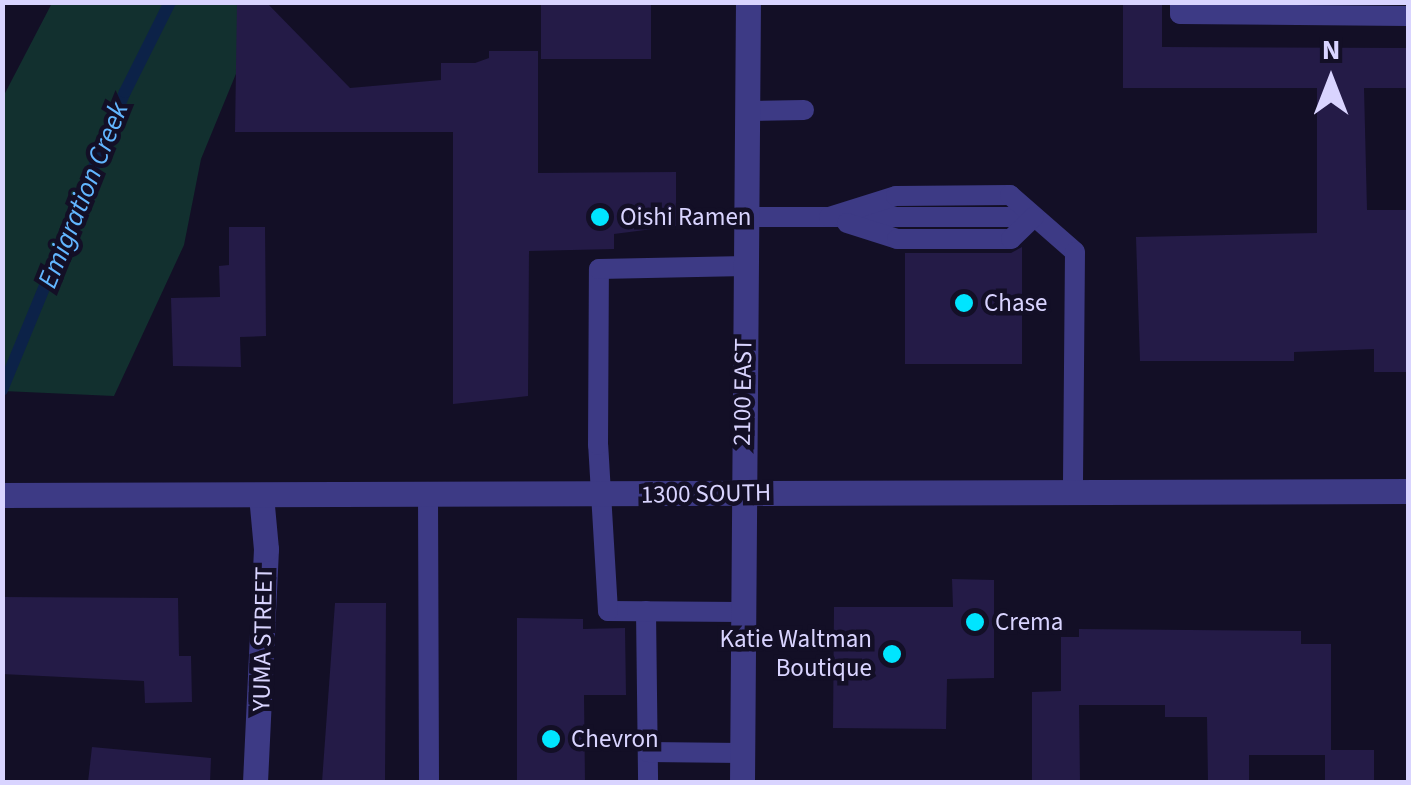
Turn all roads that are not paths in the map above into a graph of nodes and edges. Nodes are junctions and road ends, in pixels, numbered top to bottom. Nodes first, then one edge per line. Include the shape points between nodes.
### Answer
1 (748, 2) edge
2 (1180, 2) edge
3 (1408, 16) edge
4 (804, 110) dead end
5 (748, 111) junction
6 (747, 218) junction
7 (828, 218) junction
8 (1034, 218) junction
9 (746, 266) junction
10 (1408, 490) edge
11 (1073, 492) junction
12 (742, 494) junction
13 (2, 495) edge
14 (261, 495) junction
15 (428, 495) junction
16 (602, 495) junction
17 (646, 611) junction
18 (740, 612) junction
19 (648, 752) junction
20 (742, 753) junction
21 (255, 782) edge
22 (429, 782) edge
23 (648, 782) edge
24 (742, 782) edge

1 - 5 street, 2100 EAST
2 - 3 lane via 1180,14
4 - 5 lane
5 - 6 street, 2100 EAST
6 - 7 lane
6 - 9 street, 2100 EAST
7 - 8 lane via 896,239 1011,239
7 - 8 lane via 896,196 1010,195
8 - 11 lane via 1076,252
9 - 12 street, 2100 EAST
9 - 16 lane via 600,268
10 - 11 street, 1300 SOUTH
11 - 12 street, 1300 SOUTH
12 - 16 street, 1300 SOUTH
12 - 18 street, 2100 EAST
13 - 14 street, 1300 SOUTH
14 - 15 street, 1300 SOUTH
14 - 21 street, YUMA STREET via 266,549
15 - 16 street, 1300 SOUTH
15 - 22 lane
16 - 17 lane via 608,611
17 - 18 lane
17 - 19 lane
18 - 20 street, 2100 EAST
19 - 20 lane
19 - 23 lane
20 - 24 street, 2100 EAST

